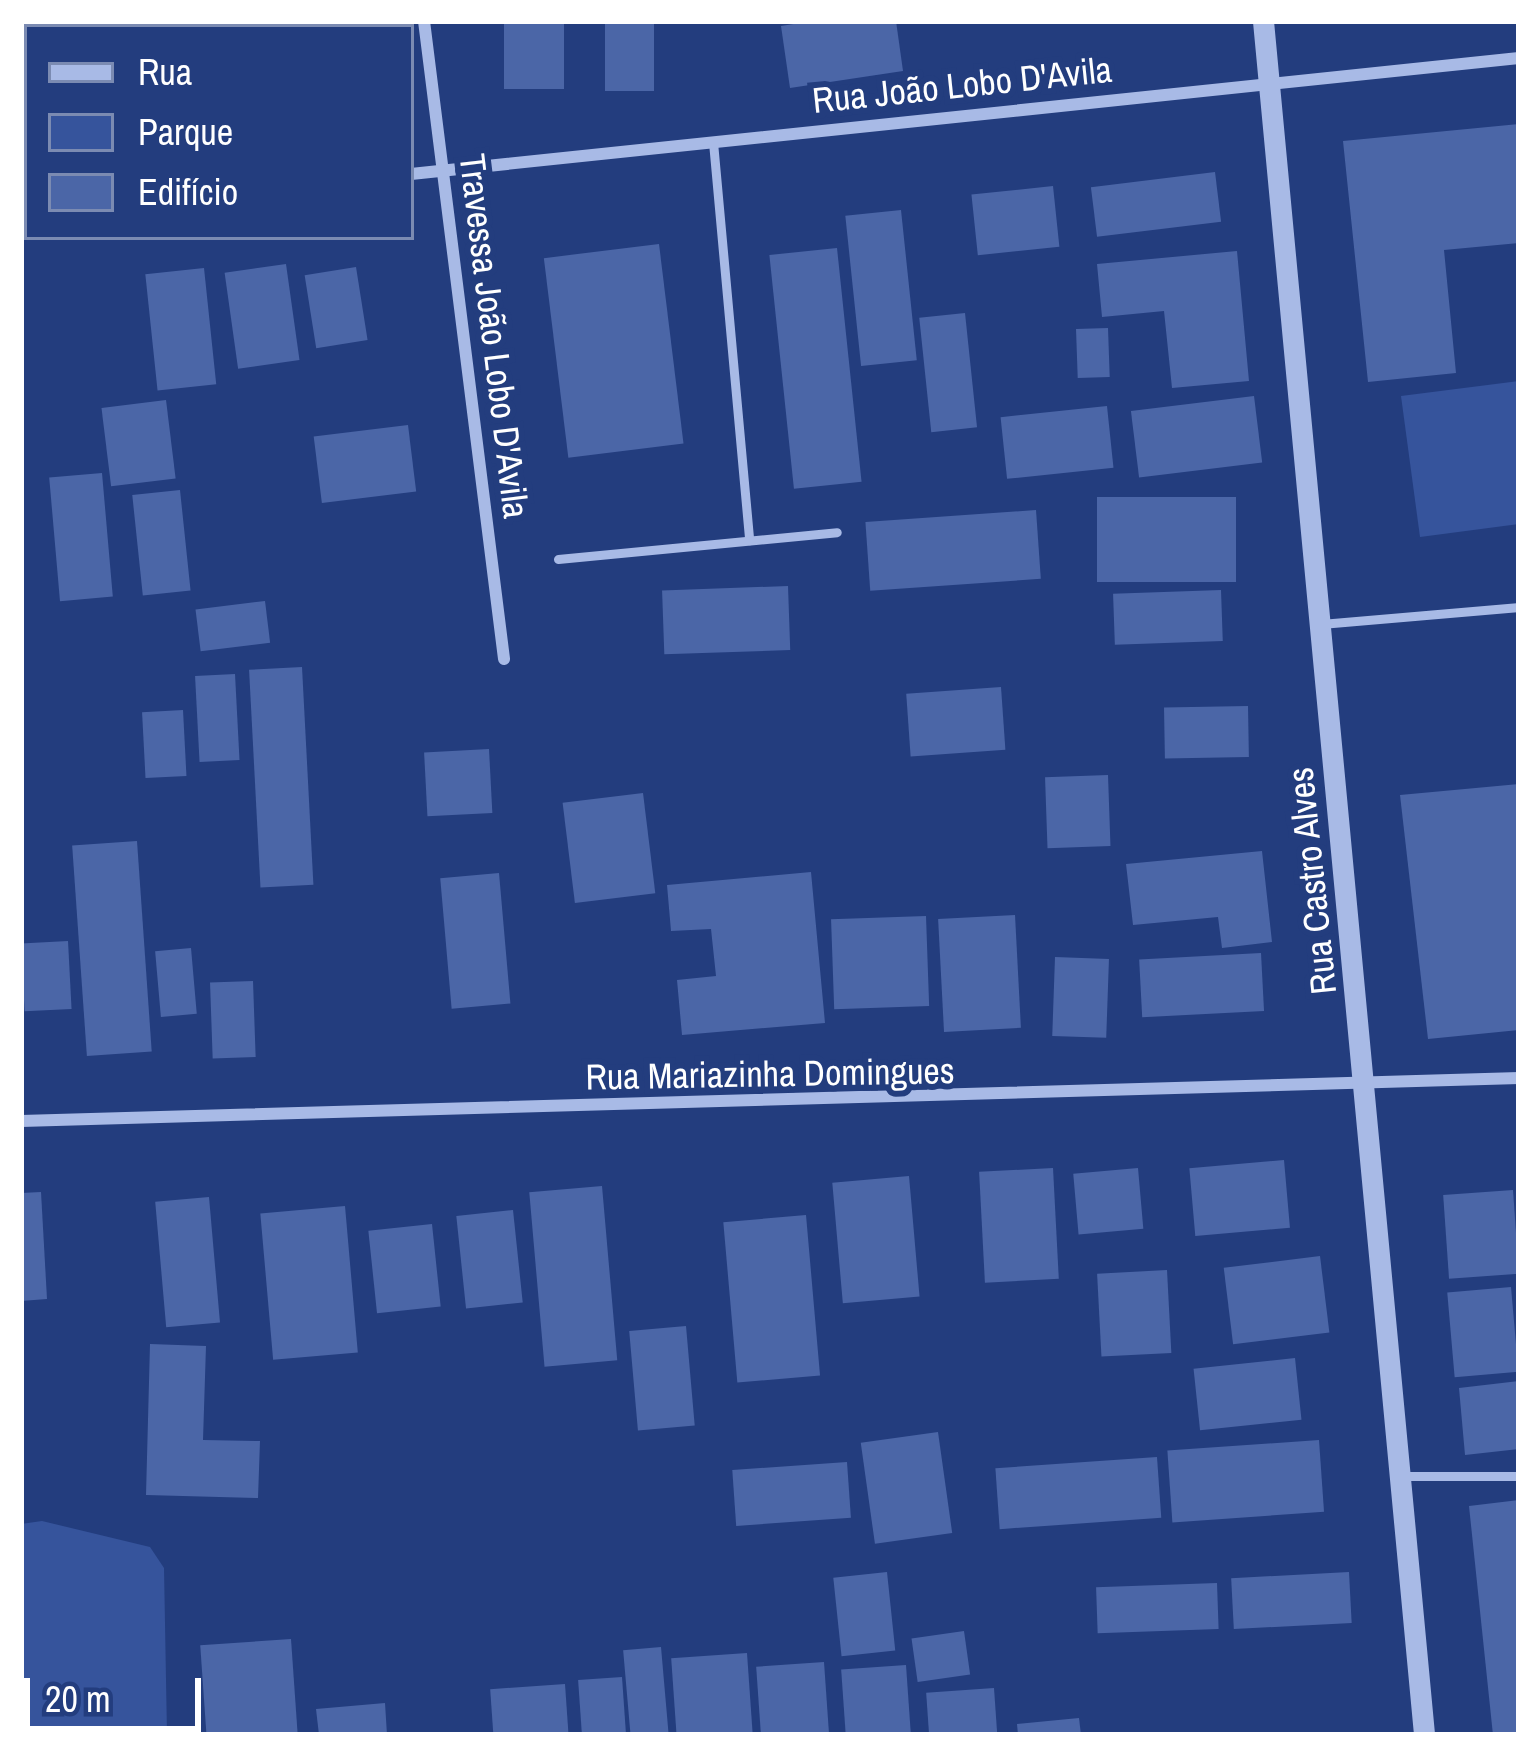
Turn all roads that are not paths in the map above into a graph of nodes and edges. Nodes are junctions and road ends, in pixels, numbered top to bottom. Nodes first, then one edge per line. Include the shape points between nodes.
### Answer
1 (424, 21) edge
2 (1263, 21) edge
3 (1519, 58) edge
4 (1269, 82) junction
5 (713, 142) junction
6 (443, 170) junction
7 (414, 174) edge
8 (837, 532) dead end
9 (749, 540) junction
10 (558, 559) dead end
11 (1519, 607) edge
12 (1320, 624) junction
13 (504, 659) dead end
14 (1519, 1078) edge
15 (1366, 1091) junction
16 (21, 1121) edge
17 (1399, 1476) junction
18 (1519, 1476) edge
19 (1424, 1735) edge

1 - 6 street, Travessa João Lobo D'Avila
2 - 4 street, Rua Castro Alves
3 - 4 street, Rua João Lobo D'Avila
4 - 5 street, Rua João Lobo D'Avila
4 - 12 street, Rua Castro Alves
5 - 6 street, Rua João Lobo D'Avila
5 - 9 lane
6 - 7 street, Rua João Lobo D'Avila
6 - 13 street, Travessa João Lobo D'Avila
8 - 9 lane
9 - 10 lane
11 - 12 lane
12 - 15 street, Rua Castro Alves
14 - 15 street, Rua Mariazinha Domingues
15 - 16 street, Rua Mariazinha Domingues
15 - 17 street, Rua Castro Alves
17 - 18 lane
17 - 19 street, Rua Castro Alves

